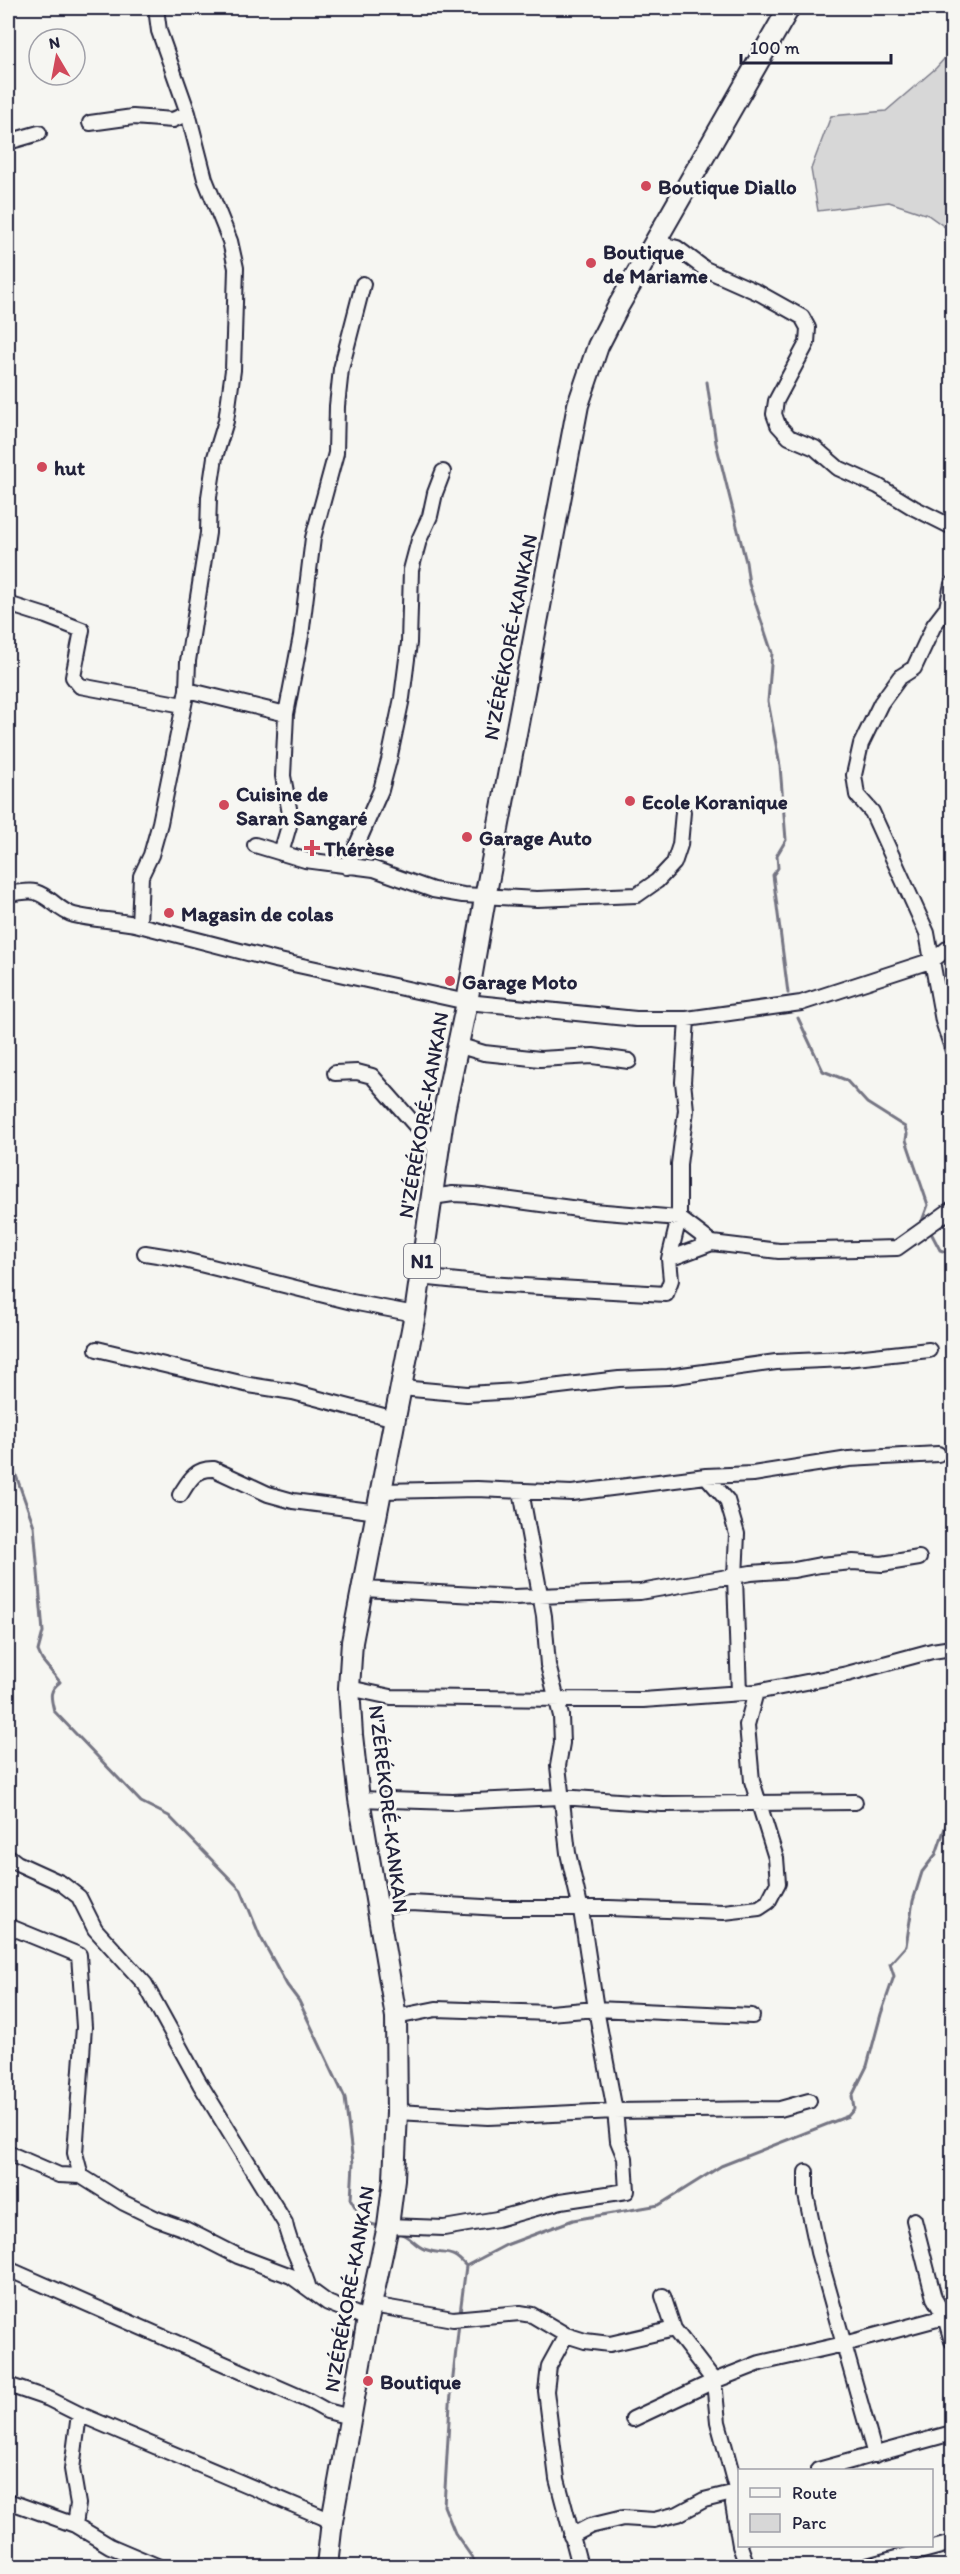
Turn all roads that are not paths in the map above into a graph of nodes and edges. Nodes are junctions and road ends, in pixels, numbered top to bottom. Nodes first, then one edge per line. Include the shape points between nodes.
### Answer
1 (156, 8) edge
2 (789, 8) edge
3 (188, 114) junction
4 (90, 123) dead end
5 (39, 133) dead end
6 (8, 142) edge
7 (654, 242) junction
8 (363, 284) dead end
9 (443, 472) dead end
10 (952, 526) edge
11 (952, 584) edge
12 (8, 604) edge
13 (187, 690) junction
14 (183, 705) junction
15 (286, 714) junction
16 (683, 812) dead end
17 (255, 845) dead end
18 (281, 853) junction
19 (346, 867) junction
20 (8, 893) edge
21 (484, 898) junction
22 (139, 925) junction
23 (952, 945) edge
24 (933, 960) junction
25 (468, 1002) junction
26 (687, 1019) junction
27 (457, 1046) junction
28 (952, 1048) edge
29 (629, 1061) dead end
30 (335, 1073) dead end
31 (438, 1151) junction
32 (432, 1197) junction
33 (952, 1209) edge
34 (678, 1218) junction
35 (711, 1243) junction
36 (145, 1253) dead end
37 (669, 1259) junction
38 (420, 1276) junction
39 (415, 1314) junction
40 (97, 1349) dead end
41 (929, 1350) dead end
42 (401, 1388) junction
43 (395, 1419) junction
44 (938, 1454) dead end
45 (706, 1476) junction
46 (382, 1491) junction
47 (521, 1491) junction
48 (180, 1495) dead end
49 (378, 1512) junction
50 (918, 1558) dead end
51 (735, 1577) junction
52 (363, 1589) junction
53 (541, 1595) junction
54 (952, 1648) edge
55 (350, 1688) junction
56 (756, 1692) junction
57 (739, 1693) junction
58 (558, 1699) junction
59 (560, 1797) junction
60 (359, 1799) junction
61 (855, 1802) dead end
62 (757, 1804) junction
63 (8, 1856) edge
64 (376, 1907) junction
65 (580, 1910) junction
66 (8, 1926) edge
67 (596, 2009) junction
68 (752, 2016) dead end
69 (396, 2017) junction
70 (809, 2101) dead end
71 (615, 2111) junction
72 (397, 2112) junction
73 (8, 2153) edge
74 (806, 2172) dead end
75 (81, 2176) junction
76 (914, 2220) dead end
77 (388, 2226) junction
78 (8, 2269) edge
79 (309, 2289) junction
80 (663, 2296) dead end
81 (370, 2312) junction
82 (949, 2316) edge
83 (674, 2329) junction
84 (566, 2335) junction
85 (952, 2341) edge
86 (844, 2344) junction
87 (714, 2381) junction
88 (8, 2385) edge
89 (79, 2414) junction
90 (350, 2417) junction
91 (633, 2419) dead end
92 (952, 2433) edge
93 (875, 2456) junction
94 (822, 2469) edge
95 (738, 2492) edge
96 (8, 2501) edge
97 (332, 2521) junction
98 (75, 2525) junction
99 (738, 2533) edge
100 (571, 2536) junction
101 (952, 2543) edge
102 (741, 2547) edge
103 (157, 2566) edge
104 (327, 2566) edge
105 (580, 2566) edge
106 (747, 2566) edge
107 (867, 2566) edge

1 - 3 street via 159,31
2 - 7 highway, N'ZÉRÉKORÉ-KANKAN / N1
3 - 4 street via 173,120 133,117
3 - 13 street via 205,179 230,241 236,268 230,390 209,497 208,533
5 - 6 street
7 - 10 street via 677,248 705,269 802,317 808,328 807,343 776,401 774,414 789,437 815,448 838,468
7 - 21 highway, N'ZÉRÉKORÉ-KANKAN / N1 via 598,346 578,405
8 - 15 street via 341,369 336,453 314,538
9 - 19 street via 411,570 409,643 389,760 381,790
11 - 24 street via 947,608 934,625 914,668 900,678 881,703 861,744 854,775 857,795 872,812 918,911
12 - 14 street via 82,630 73,677 80,686
13 - 14 street
13 - 15 street
14 - 22 street via 160,823 141,876
15 - 18 street via 283,776 291,819
16 - 21 street via 674,863 637,895
17 - 18 street
18 - 19 street
19 - 21 street via 374,869 433,890
20 - 22 street via 32,891 52,899 60,910
21 - 25 highway, N'ZÉRÉKORÉ-KANKAN / N1
22 - 25 street
23 - 24 street
24 - 26 street via 801,1003
24 - 28 street via 943,1021
25 - 26 street via 636,1019
25 - 27 highway, N'ZÉRÉKORÉ-KANKAN / N1
26 - 34 street via 683,1082 686,1110
27 - 29 street via 540,1059 593,1056
27 - 31 highway, N'ZÉRÉKORÉ-KANKAN / N1
30 - 31 street via 372,1076
31 - 32 highway, N'ZÉRÉKORÉ-KANKAN / N1
32 - 34 street via 453,1194
32 - 38 highway, N'ZÉRÉKORÉ-KANKAN / N1
33 - 35 street via 897,1248 779,1251
34 - 35 street
34 - 37 street
35 - 37 street
36 - 39 street
37 - 38 street via 671,1280 666,1294 487,1284
38 - 39 highway, N'ZÉRÉKORÉ-KANKAN / N1
39 - 42 highway, N'ZÉRÉKORÉ-KANKAN / N1
40 - 43 street
41 - 42 street via 776,1362 517,1391 467,1394
42 - 43 highway, N'ZÉRÉKORÉ-KANKAN / N1
43 - 46 highway, N'ZÉRÉKORÉ-KANKAN / N1
44 - 45 street via 849,1459 753,1474
45 - 47 street via 572,1493
45 - 51 street via 727,1500 737,1534
46 - 47 street
46 - 49 highway, N'ZÉRÉKORÉ-KANKAN / N1
47 - 53 street
48 - 49 street via 194,1474 204,1468 293,1501
49 - 52 highway, N'ZÉRÉKORÉ-KANKAN / N1
50 - 51 street via 882,1564 820,1565
51 - 53 street via 640,1592
51 - 57 street
52 - 53 street
52 - 55 highway, N'ZÉRÉKORÉ-KANKAN / N1 via 352,1642
53 - 58 street via 548,1665
54 - 56 street
55 - 58 street via 391,1696
55 - 60 highway, N'ZÉRÉKORÉ-KANKAN / N1
56 - 57 street
56 - 62 street via 747,1725
57 - 58 street via 643,1700
58 - 59 street via 562,1743 558,1766
59 - 60 street via 453,1802
59 - 62 street via 662,1804
59 - 65 street
60 - 64 highway, N'ZÉRÉKORÉ-KANKAN / N1
61 - 62 street
62 - 65 street via 776,1858 778,1883 768,1902 759,1908 724,1912
63 - 79 street via 61,1883 79,1897 95,1929 145,1984 200,2084 285,2223
64 - 65 street via 411,1903
64 - 69 highway, N'ZÉRÉKORÉ-KANKAN / N1
65 - 67 street
66 - 75 street via 79,1955 84,2028 75,2153
67 - 68 street
67 - 69 street via 550,2013 436,2009
67 - 71 street
69 - 72 highway, N'ZÉRÉKORÉ-KANKAN / N1
70 - 71 street via 780,2109
71 - 72 street via 488,2117
71 - 77 street via 627,2191 561,2201 497,2219 444,2228
72 - 77 highway, N'ZÉRÉKORÉ-KANKAN / N1
73 - 75 street via 59,2175
74 - 86 street via 806,2195 818,2253
75 - 79 street via 124,2204 291,2276
76 - 82 street via 934,2298
77 - 81 highway, N'ZÉRÉKORÉ-KANKAN / N1
78 - 90 street via 327,2412
79 - 81 street via 328,2303
80 - 83 street
81 - 84 street via 460,2318 520,2313 532,2315
81 - 90 highway, N'ZÉRÉKORÉ-KANKAN / N1
82 - 85 street
82 - 86 street
83 - 84 street via 610,2344
83 - 87 street
84 - 100 street via 549,2366 546,2391 557,2479
86 - 87 street via 760,2363
86 - 93 street
87 - 91 street
87 - 95 street via 718,2422
88 - 89 street
89 - 97 street
89 - 98 street via 72,2469 78,2504
90 - 97 highway, N'ZÉRÉKORÉ-KANKAN / N1
92 - 93 street
93 - 94 street
95 - 99 street via 733,2504
95 - 100 street via 704,2500 678,2514 654,2520 623,2518 590,2526
96 - 98 street
97 - 104 highway, N'ZÉRÉKORÉ-KANKAN / N1
98 - 103 street via 110,2546
100 - 105 street
101 - 107 street
102 - 106 street

